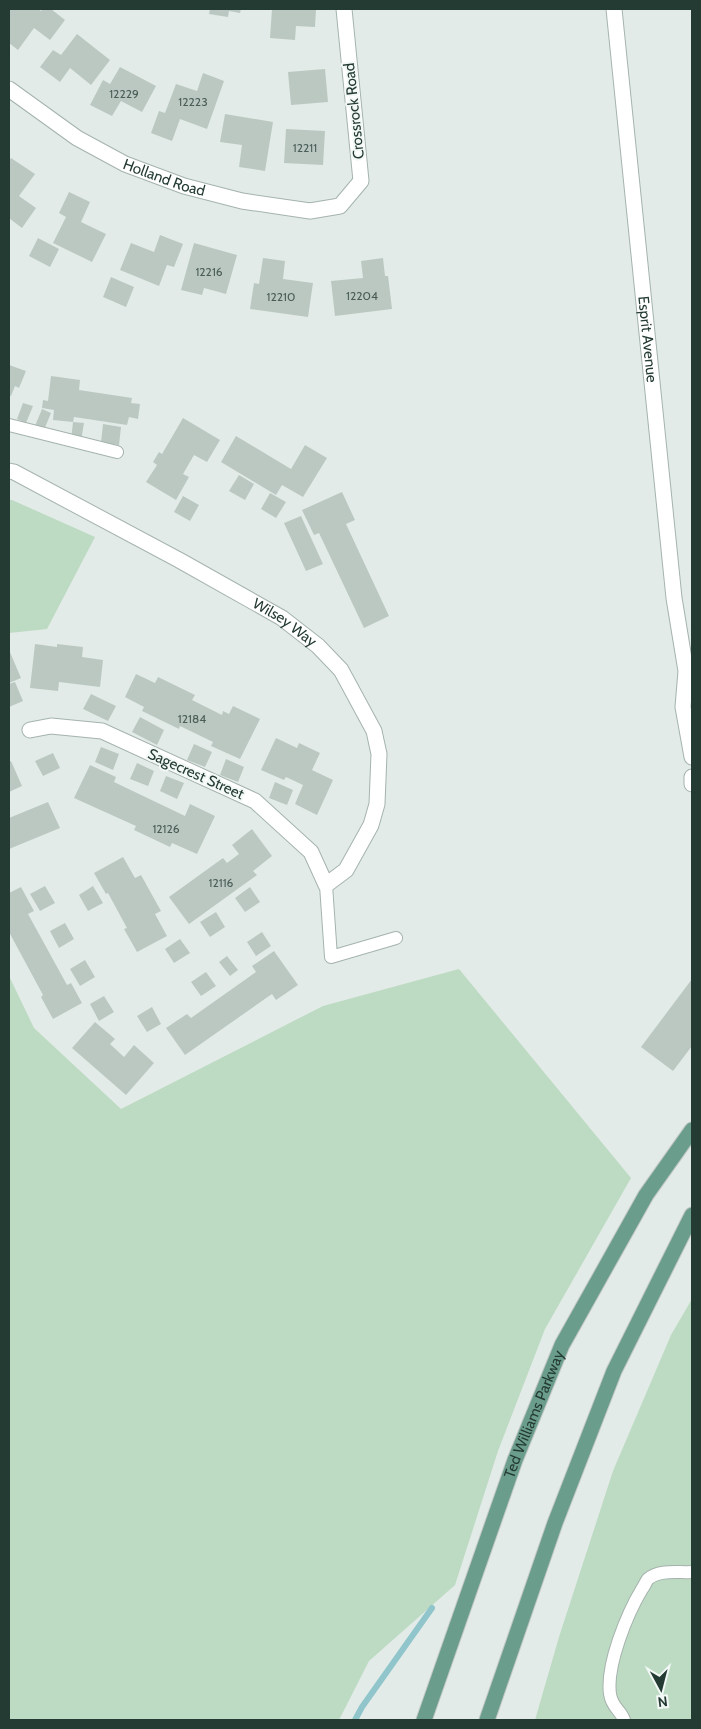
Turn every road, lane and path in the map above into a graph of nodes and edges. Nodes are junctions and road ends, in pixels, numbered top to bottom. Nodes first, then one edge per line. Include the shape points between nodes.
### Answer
1 (344, 9) edge
2 (614, 9) edge
3 (9, 89) edge
4 (340, 206) joint
5 (9, 425) edge
6 (117, 452) dead end
7 (9, 472) edge
8 (689, 678) edge
9 (30, 730) dead end
10 (692, 757) edge
11 (692, 777) edge
12 (692, 784) edge
13 (326, 885) junction
14 (396, 938) dead end
15 (692, 1130) edge
16 (692, 1215) edge
17 (692, 1572) edge
18 (424, 1720) edge
19 (487, 1720) edge
20 (624, 1720) edge

1 - 4 street, Crossrock Road via 361,181
2 - 8 street, Esprit Avenue via 674,598
3 - 4 street, Holland Road via 76,138 125,164 184,186 242,201 310,211
5 - 6 lane
7 - 13 street, Wilsey Way via 179,560 282,618 318,646 341,670 374,731 379,754 377,804 371,825 346,870
8 - 10 street, Esprit Avenue via 683,707
9 - 13 street, Sagecrest Street via 51,726 102,731 255,801 311,852
11 - 12 street
13 - 14 lane via 331,957
15 - 18 main road, Ted Williams Parkway via 646,1195 562,1345 515,1460
16 - 19 main road via 614,1371 555,1523
17 - 20 lane via 667,1571 648,1579 635,1601 615,1651 609,1679 613,1706

